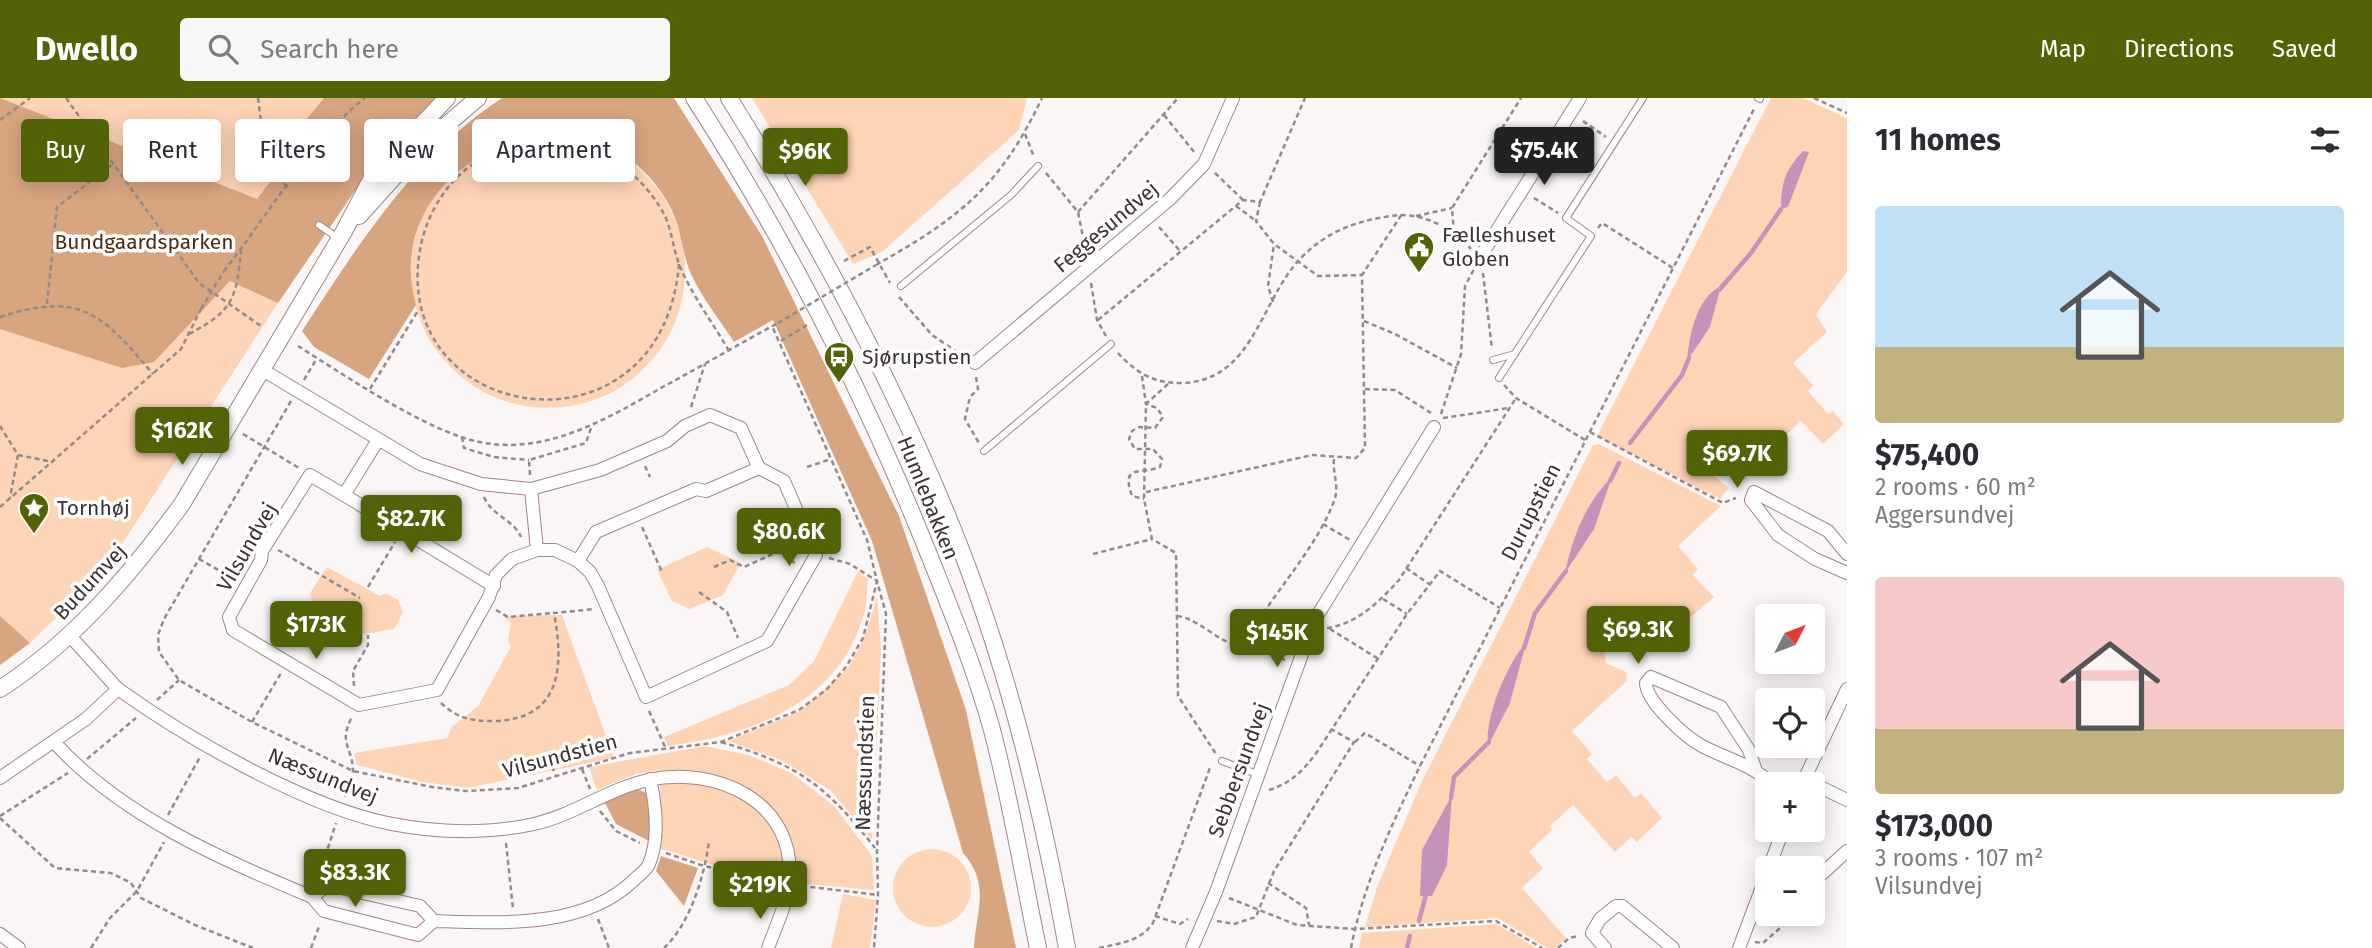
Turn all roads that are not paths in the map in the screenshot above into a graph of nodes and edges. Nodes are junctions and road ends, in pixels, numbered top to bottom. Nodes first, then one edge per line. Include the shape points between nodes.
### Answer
1 (447, 98) edge
2 (478, 98) edge
3 (694, 98) edge
4 (720, 98) edge
5 (729, 98) edge
6 (1233, 98) edge
7 (1580, 98) edge
8 (1643, 98) edge
9 (761, 150) junction
10 (1038, 166) road end
11 (319, 225) dead end
12 (341, 236) junction
13 (1479, 259) road end
14 (901, 286) dead end
15 (1111, 344) road end
16 (1515, 354) junction
17 (1493, 360) road end
18 (975, 363) dead end
19 (261, 369) junction
20 (1499, 378) road end
21 (1437, 422) road end
22 (378, 440) junction
23 (984, 451) road end
24 (759, 468) junction
25 (531, 489) junction
26 (344, 495) junction
27 (537, 550) junction
28 (1847, 554) edge
29 (578, 561) junction
30 (1847, 573) edge
31 (494, 586) junction
32 (70, 636) junction
33 (0, 689) edge
34 (118, 689) junction
35 (1847, 689) edge
36 (54, 742) junction
37 (1222, 761) road end
38 (1755, 768) junction
39 (1759, 772) edge
40 (1808, 772) edge
41 (1257, 774) junction
42 (0, 778) edge
43 (650, 779) junction
44 (1825, 791) edge
45 (1847, 800) edge
46 (1847, 850) edge
47 (1825, 871) edge
48 (312, 897) junction
49 (1755, 904) edge
50 (434, 921) junction
51 (0, 934) edge
52 (1740, 945) edge
53 (19, 948) edge
54 (768, 948) edge
55 (1038, 948) edge
56 (1067, 948) edge
57 (1192, 948) edge
58 (1605, 948) edge
59 (1673, 948) edge

1 - 12 street, Budumvej via 373,176
2 - 12 street, Budumvej via 422,146
3 - 55 street, Humlebakken via 806,285 891,462 953,614 992,730
4 - 9 street
5 - 9 street, Humlebakken
6 - 18 street, Feggesundvej via 1205,162 1170,199
7 - 13 street
8 - 16 lane via 1566,218 1591,236
9 - 56 street, Humlebakken via 842,293 946,511 997,657 1037,796
10 - 14 lane via 1011,195
11 - 12 lane
12 - 19 street, Budumvej
15 - 23 lane
16 - 17 lane
16 - 20 lane
19 - 22 street
19 - 32 street, Budumvej via 181,505 120,584
21 - 41 street, Sebbersundvej via 1314,621
22 - 25 street via 420,464 481,484
22 - 26 street
24 - 25 street via 741,428 710,415 685,426 667,441 600,470
24 - 29 street via 596,532
24 - 29 street via 784,481 816,555 767,641 646,697 590,572
25 - 27 street
26 - 31 street
26 - 31 street, Vilsundvej via 310,475 267,543 229,617 233,631 353,701 437,690
27 - 29 street via 555,550
27 - 31 street via 503,567
28 - 30 street via 1828,531 1754,492 1751,500 1778,535
32 - 33 street, Budumvej
32 - 34 street, Næssundvej
34 - 36 street
34 - 43 street, Næssundvej via 207,745 285,785 391,824 440,830 505,829 537,823
35 - 40 street
36 - 42 street
36 - 48 street via 105,790 254,873
37 - 41 lane
38 - 38 street via 1749,750 1721,707 1651,677 1646,683 1648,695 1700,745
38 - 39 street
41 - 57 street, Sebbersundvej
43 - 50 street via 656,822 653,849 648,867 627,887 593,908 513,922
43 - 54 street, Næssundvej via 699,775 740,789 766,810 784,836 789,862 789,884
44 - 45 street
46 - 47 street
48 - 50 street via 328,885 419,906
48 - 50 street via 324,911 418,935
49 - 52 street
51 - 53 street
58 - 59 street via 1592,933 1616,906 1622,906

